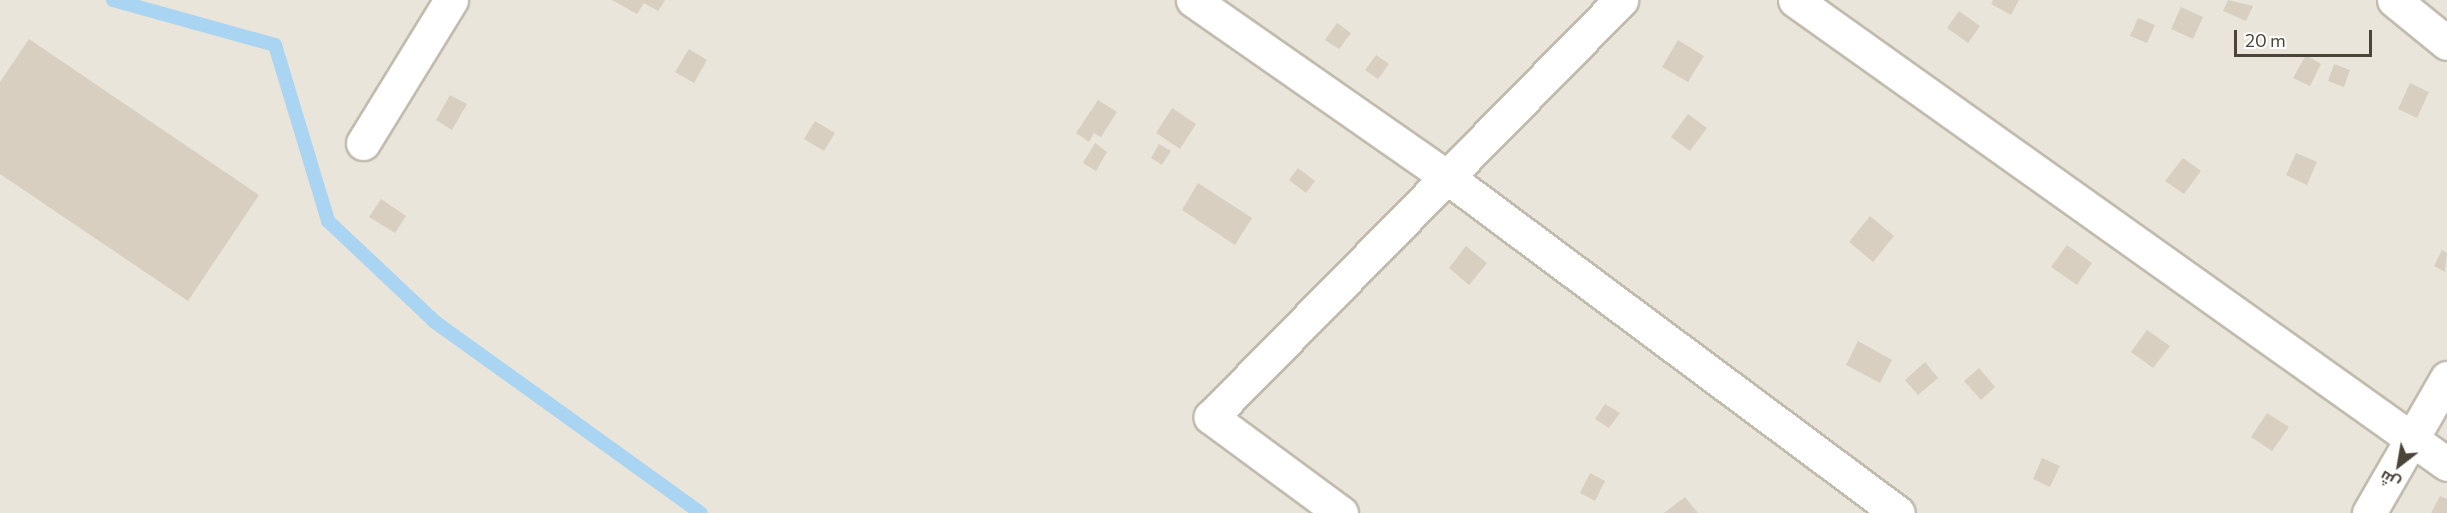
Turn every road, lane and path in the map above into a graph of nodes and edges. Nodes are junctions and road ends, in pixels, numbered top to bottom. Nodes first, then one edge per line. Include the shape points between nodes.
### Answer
1 (451, 0) edge
2 (1193, 0) edge
3 (1621, 0) edge
4 (1795, 0) edge
5 (2394, 0) edge
6 (2447, 43) edge
7 (363, 143) dead end
8 (1447, 177) junction
9 (2447, 378) edge
10 (2413, 445) junction
11 (2447, 464) edge
12 (1341, 513) edge
13 (1898, 513) edge
14 (2369, 513) edge

1 - 7 street
2 - 8 street
3 - 8 street
4 - 10 street
5 - 6 street
8 - 12 street via 1211,417
8 - 13 street
9 - 10 street
10 - 11 street
10 - 14 street

